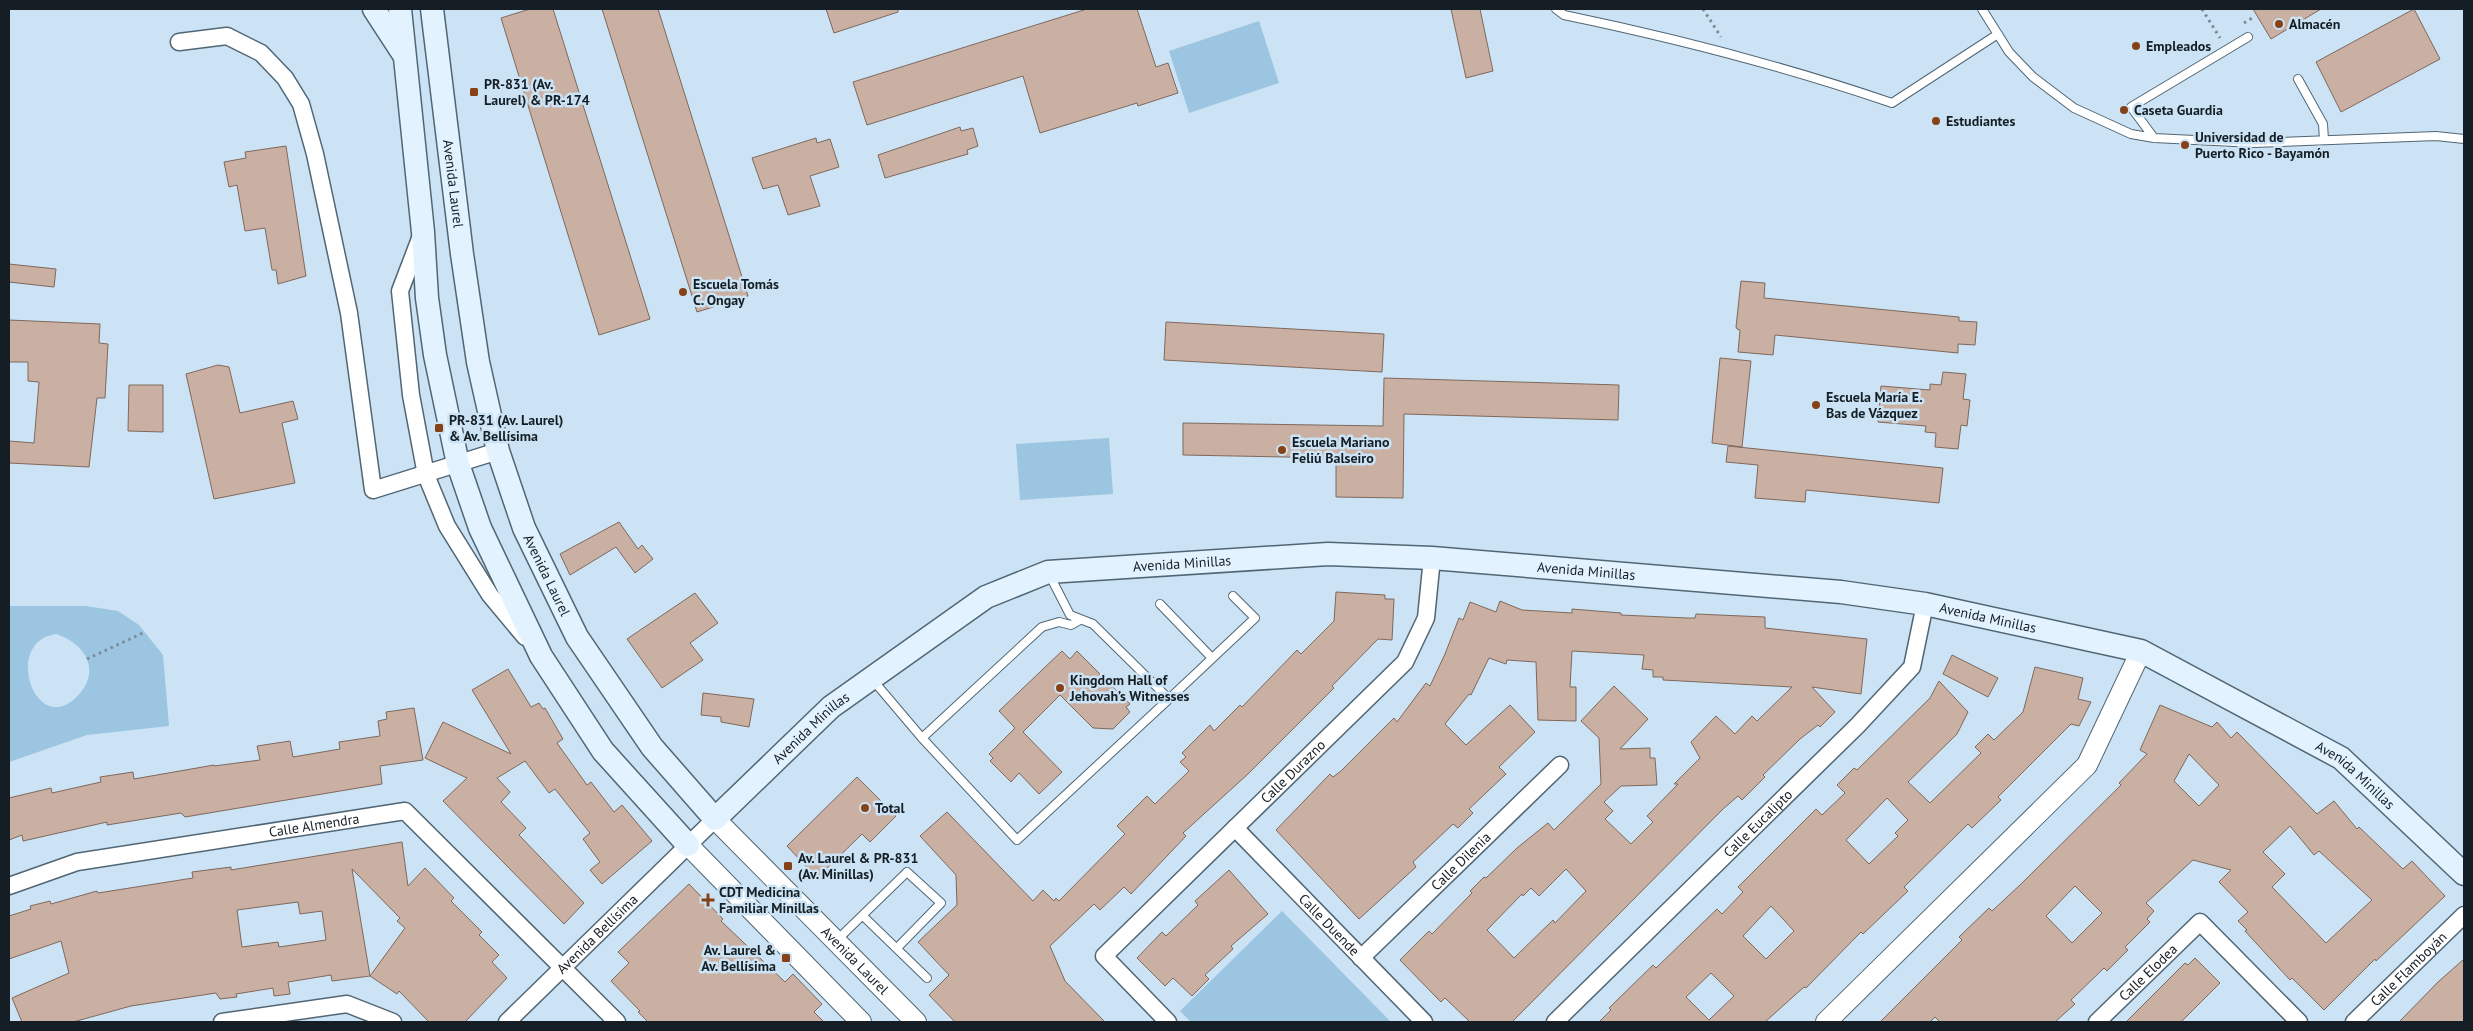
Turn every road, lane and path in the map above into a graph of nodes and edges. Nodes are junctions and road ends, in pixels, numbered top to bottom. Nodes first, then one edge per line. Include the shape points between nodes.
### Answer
1 (374, 9) edge
2 (400, 9) edge
3 (432, 9) edge
4 (448, 9) edge
5 (1556, 9) edge
6 (1703, 9) edge
7 (1982, 9) edge
8 (2202, 9) edge
9 (2254, 17) dead end
10 (2237, 28) dead end
11 (2229, 33) dead end
12 (1998, 34) junction
13 (1721, 36) dead end
14 (2248, 37) dead end
15 (179, 42) dead end
16 (406, 59) junction
17 (438, 64) junction
18 (2298, 79) dead end
19 (2154, 138) junction
20 (2464, 139) edge
21 (2324, 140) junction
22 (423, 232) junction
23 (498, 451) junction
24 (458, 464) junction
25 (426, 475) junction
26 (1432, 558) junction
27 (1048, 572) junction
28 (1233, 596) dead end
29 (1160, 604) dead end
30 (1925, 604) junction
31 (1080, 620) junction
32 (145, 632) dead end
33 (2141, 651) junction
34 (541, 656) junction
35 (1212, 658) junction
36 (87, 659) dead end
37 (871, 679) junction
38 (1169, 699) junction
39 (922, 738) junction
40 (1560, 765) dead end
41 (715, 820) junction
42 (1235, 828) junction
43 (688, 845) junction
44 (2464, 874) edge
45 (9, 886) edge
46 (2464, 915) edge
47 (863, 916) junction
48 (836, 941) junction
49 (898, 948) junction
50 (1361, 958) junction
51 (563, 967) junction
52 (927, 978) dead end
53 (222, 1022) edge
54 (393, 1022) edge
55 (507, 1022) edge
56 (617, 1022) edge
57 (861, 1022) edge
58 (916, 1022) edge
59 (1168, 1022) edge
60 (1424, 1022) edge
61 (1555, 1022) edge
62 (1826, 1022) edge
63 (2097, 1022) edge
64 (2299, 1022) edge
65 (2354, 1022) edge

1 - 16 main road
2 - 16 main road
3 - 17 main road, Avenida Laurel
4 - 17 main road
5 - 12 lane via 1564,15 1666,36 1792,70 1892,103
6 - 13 path
7 - 12 lane
8 - 11 path via 2221,38
9 - 10 path
12 - 19 lane via 2009,52 2033,77 2074,108 2131,134
14 - 19 lane via 2131,107
15 - 25 street via 227,36 261,53 285,78 301,104 349,313 373,490
16 - 22 main road
17 - 23 main road, Avenida Laurel via 474,332
18 - 21 lane via 2323,124
19 - 21 lane via 2255,143
20 - 21 lane via 2436,136
22 - 24 main road via 435,355
22 - 25 street via 400,291 410,394
23 - 24 street
23 - 41 main road, Avenida Laurel via 524,528 577,637 652,747
24 - 25 street
24 - 34 main road via 480,528
25 - 34 street via 447,526 486,587
26 - 27 main road, Avenida Minillas via 1328,554
26 - 30 main road, Avenida Minillas via 1841,592
26 - 42 street, Calle Durazno via 1426,618 1405,662
27 - 31 lane via 1070,615
27 - 37 main road, Avenida Minillas via 986,597
28 - 35 lane via 1255,618
29 - 35 lane
30 - 33 main road, Avenida Minillas
30 - 61 street, Calle Eucalipto via 1912,667 1858,726
31 - 38 lane via 1093,624
31 - 39 lane via 1042,627
32 - 36 path
33 - 44 main road, Avenida Minillas via 2342,758
33 - 62 street via 2087,765
34 - 43 main road via 603,751
35 - 38 lane
37 - 39 lane
37 - 41 main road, Avenida Minillas via 831,707
38 - 39 lane via 1017,840
40 - 50 street, Calle Dilenia
41 - 43 street, Avenida Bellísima
41 - 48 street, Avenida Laurel
42 - 50 street, Calle Duende
42 - 59 street, Calle Durazno via 1104,956
43 - 51 street, Avenida Bellísima
43 - 57 street
45 - 51 street, Calle Almendra via 78,862 405,811
46 - 65 street, Calle Flamboyán
47 - 48 lane
47 - 49 lane
47 - 49 lane via 907,872 941,903
48 - 58 street, Avenida Laurel
49 - 52 lane
50 - 60 street, Calle Duende
51 - 55 street, Avenida Bellísima
51 - 56 street
53 - 54 street via 347,1004
63 - 64 street, Calle Elodea via 2200,922

